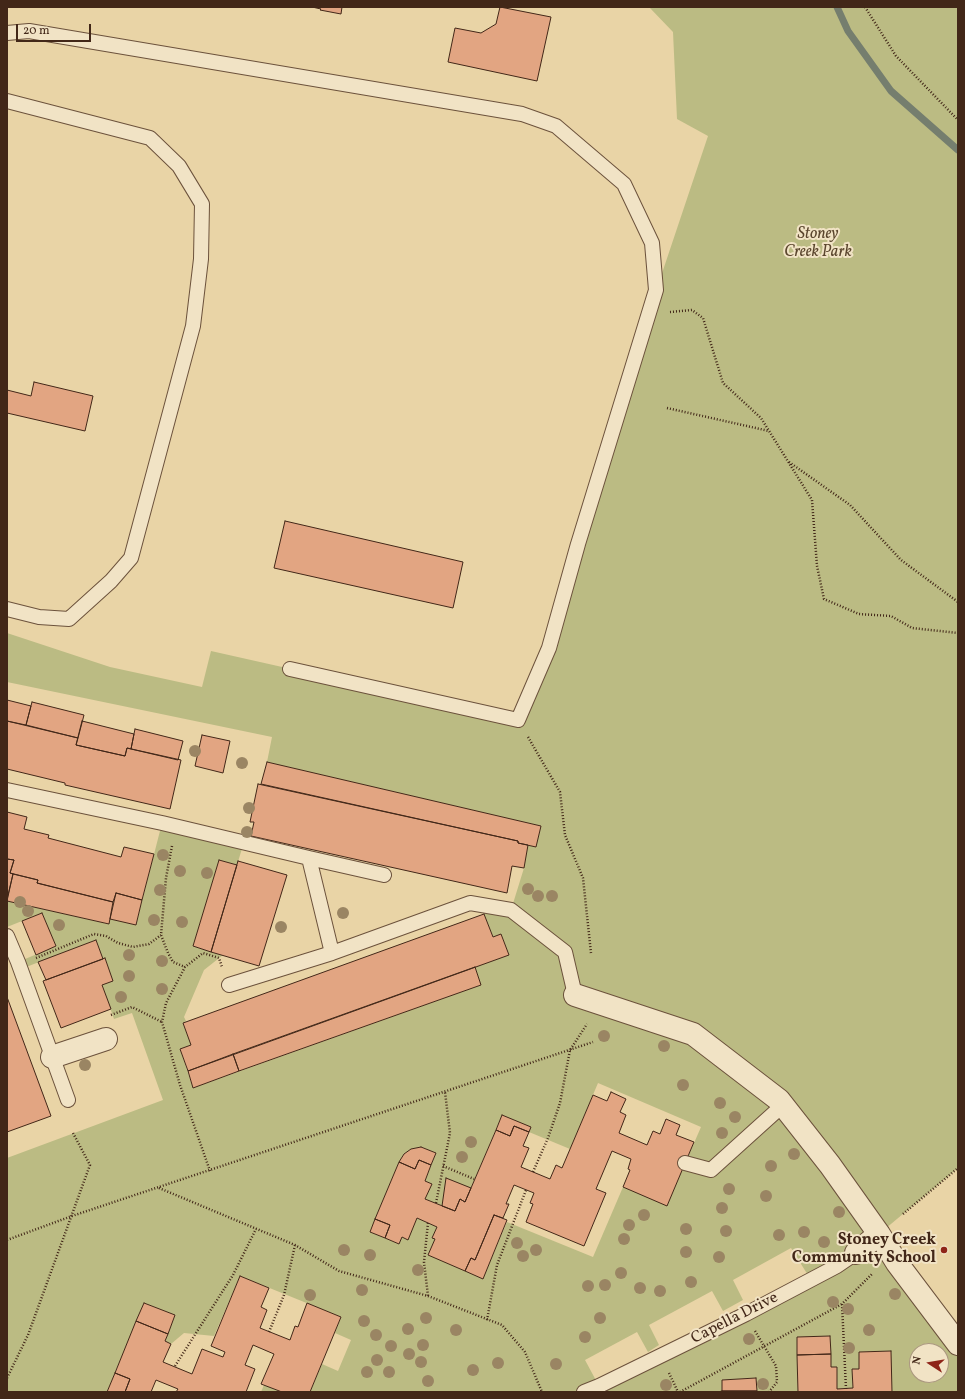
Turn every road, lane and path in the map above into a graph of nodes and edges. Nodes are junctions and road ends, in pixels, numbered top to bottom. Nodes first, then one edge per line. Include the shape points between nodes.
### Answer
1 (865, 7) edge
2 (7, 32) edge
3 (7, 101) edge
4 (958, 120) edge
5 (648, 315) junction
6 (667, 408) dead end
7 (769, 431) junction
8 (787, 460) junction
9 (958, 602) edge
10 (7, 609) edge
11 (958, 633) edge
12 (290, 669) dead end
13 (518, 720) junction
14 (7, 790) edge
15 (175, 826) junction
16 (309, 858) junction
17 (384, 875) dead end
18 (161, 935) junction
19 (7, 936) edge
20 (332, 953) junction
21 (591, 953) dead end
22 (219, 958) dead end
23 (19, 965) junction
24 (185, 967) junction
25 (229, 985) dead end
26 (575, 994) joint
27 (601, 1003) junction
28 (162, 1022) junction
29 (106, 1039) joint
30 (593, 1042) dead end
31 (570, 1050) junction
32 (52, 1057) junction
33 (445, 1092) junction
34 (68, 1100) dead end
35 (783, 1104) junction
36 (73, 1133) dead end
37 (685, 1164) dead end
38 (443, 1166) junction
39 (958, 1168) edge
40 (210, 1171) junction
41 (533, 1172) dead end
42 (474, 1179) dead end
43 (160, 1188) junction
44 (526, 1190) dead end
45 (436, 1203) dead end
46 (903, 1214) dead end
47 (72, 1216) junction
48 (428, 1223) dead end
49 (256, 1229) junction
50 (879, 1234) junction
51 (7, 1240) edge
52 (295, 1245) junction
53 (856, 1253) joint
54 (872, 1274) dead end
55 (428, 1296) junction
56 (842, 1304) junction
57 (746, 1314) junction
58 (487, 1320) junction
59 (269, 1332) dead end
60 (958, 1344) edge
61 (764, 1347) junction
62 (175, 1366) dead end
63 (7, 1378) edge
64 (846, 1389) dead end
65 (542, 1392) edge
66 (584, 1392) edge
67 (680, 1392) edge
68 (769, 1392) edge

1 - 4 path via 896,56
2 - 5 lane via 29,31 522,114 556,126 624,184 652,243 656,290
3 - 10 lane via 150,138 179,166 202,204 201,259 193,326 131,558 111,581 69,619 39,617
5 - 7 path via 692,310 703,318 723,384 761,418
5 - 13 lane via 549,648
6 - 7 path
7 - 8 path
8 - 9 path via 850,505 901,560
8 - 11 path via 812,500 817,566 824,599 859,614 891,616 912,628
12 - 13 lane
13 - 21 path via 560,792 565,836 583,878
14 - 15 lane
15 - 16 lane
15 - 18 path via 166,878
16 - 17 lane
16 - 20 lane
18 - 23 path via 149,944 133,947 94,934
18 - 24 path via 173,962
19 - 23 lane
20 - 25 lane
20 - 26 lane via 470,903 511,910 565,952
22 - 24 path via 203,953
23 - 32 lane
24 - 28 path via 166,1002
26 - 27 street
27 - 31 path
27 - 35 street via 693,1034
28 - 29 path via 132,1008 100,1019
28 - 40 path via 180,1085
29 - 32 street
30 - 31 path
31 - 33 path
31 - 41 path via 560,1103
32 - 34 lane
33 - 38 path via 450,1133
33 - 40 path
35 - 37 lane via 711,1170
35 - 50 street
36 - 47 path via 90,1165
38 - 42 path
38 - 45 path
39 - 46 path
40 - 43 path
43 - 47 path
43 - 49 path
44 - 58 path via 497,1265
47 - 51 path
47 - 63 path via 28,1335
48 - 55 path via 424,1262
49 - 52 path
49 - 62 path via 233,1275
50 - 53 street, Capella Drive
50 - 60 street via 896,1263
52 - 55 path via 340,1271
52 - 59 path via 284,1295
53 - 57 lane, Capella Drive via 837,1266
54 - 56 path
55 - 58 path
56 - 61 path
56 - 64 path
57 - 61 path
57 - 66 lane, Capella Drive
58 - 65 path via 502,1326 525,1352
61 - 67 path
61 - 68 path via 776,1366 777,1382

